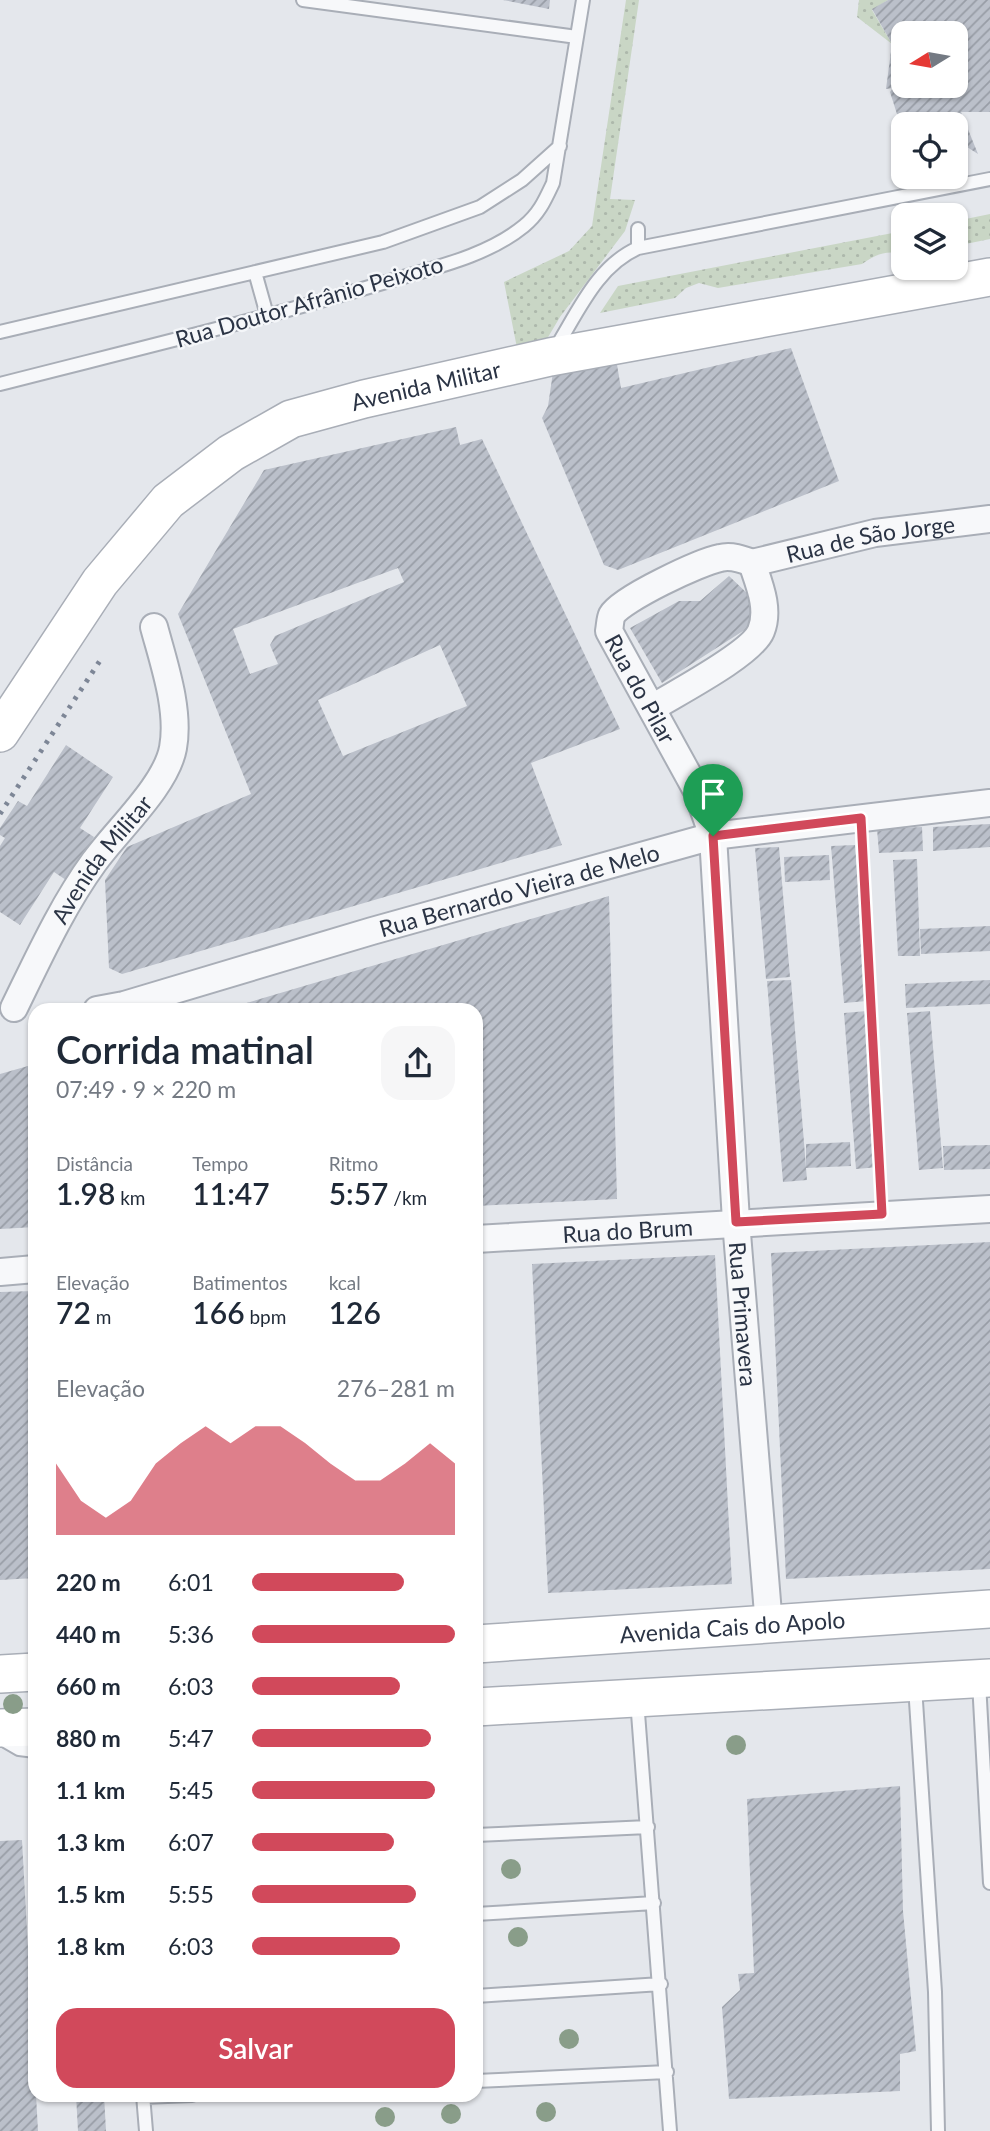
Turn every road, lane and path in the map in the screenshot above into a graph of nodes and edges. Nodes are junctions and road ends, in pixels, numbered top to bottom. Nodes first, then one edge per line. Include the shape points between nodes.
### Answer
1 (303, 0) edge
2 (583, 0) edge
3 (577, 37) junction
4 (560, 146) junction
5 (990, 179) edge
6 (638, 229) dead end
7 (638, 247) junction
8 (254, 271) junction
9 (990, 277) edge
10 (267, 315) junction
11 (0, 332) edge
12 (550, 357) junction
13 (0, 384) edge
14 (990, 519) edge
15 (752, 563) junction
16 (611, 616) joint
17 (154, 627) dead end
18 (652, 708) junction
19 (0, 733) edge
20 (990, 803) edge
21 (861, 818) junction
22 (713, 836) junction
23 (131, 1003) edge
24 (16, 1011) edge
25 (990, 1209) edge
26 (882, 1214) junction
27 (736, 1222) junction
28 (483, 1239) edge
29 (28, 1270) edge
30 (0, 1272) edge
31 (990, 1609) edge
32 (769, 1626) junction
33 (483, 1644) edge
34 (28, 1672) edge
35 (0, 1674) edge
36 (984, 1678) edge
37 (915, 1683) junction
38 (637, 1699) junction
39 (483, 1707) edge
40 (28, 1727) edge
41 (0, 1728) edge
42 (0, 1738) edge
43 (28, 1750) edge
44 (986, 1750) edge
45 (648, 1827) junction
46 (483, 1836) edge
47 (990, 1883) edge
48 (654, 1903) junction
49 (483, 1914) edge
50 (661, 1984) junction
51 (483, 1996) edge
52 (667, 2072) junction
53 (483, 2081) edge
54 (144, 2102) edge
55 (146, 2131) edge
56 (670, 2131) edge
57 (938, 2131) edge

1 - 3 lane
2 - 3 lane, Rua Doutor Afrânio Peixoto
3 - 4 lane, Rua Doutor Afrânio Peixoto
4 - 8 lane, Rua Doutor Afrânio Peixoto via 522,180 480,207 383,242
4 - 10 lane, Rua Doutor Afrânio Peixoto via 553,183 541,209 523,228 487,248
5 - 7 lane
6 - 7 lane
7 - 12 lane via 604,270
8 - 10 lane
8 - 11 lane, Rua Doutor Afrânio Peixoto
9 - 12 main road, Avenida Militar
10 - 13 lane, Rua Doutor Afrânio Peixoto
12 - 19 main road, Avenida Militar via 291,419 231,453 169,502 100,582
14 - 15 street, Rua de São Jorge via 875,533
15 - 16 street, Rua de São Jorge via 722,557 698,566 620,605
15 - 18 street, Rua de São Jorge via 764,601 761,632 749,648
16 - 18 street, Rua do Pilar via 609,631 614,644
17 - 24 street, Avenida Militar via 176,727 173,751 162,775 92,864 43,948
18 - 22 street, Rua do Pilar via 697,791
20 - 21 street, Rua Bernardo Vieira de Melo
21 - 22 street, Rua Bernardo Vieira de Melo
21 - 26 path
22 - 23 street, Rua Bernardo Vieira de Melo
22 - 27 street, Rua Primavera
25 - 26 street, Rua do Brum
26 - 27 street, Rua do Brum
27 - 28 street, Rua do Brum
27 - 32 street, Rua Primavera
29 - 30 street
31 - 32 main road, Avenida Cais do Apolo
32 - 33 main road, Avenida Cais do Apolo
34 - 35 main road
36 - 37 main road
36 - 44 lane
37 - 38 main road
37 - 57 lane via 935,1992
38 - 39 main road
38 - 45 lane
40 - 41 main road
42 - 43 lane
44 - 47 lane
45 - 46 lane
45 - 48 lane
48 - 49 lane
48 - 50 lane
50 - 51 lane
50 - 52 lane
52 - 53 lane
52 - 56 lane
54 - 55 lane

